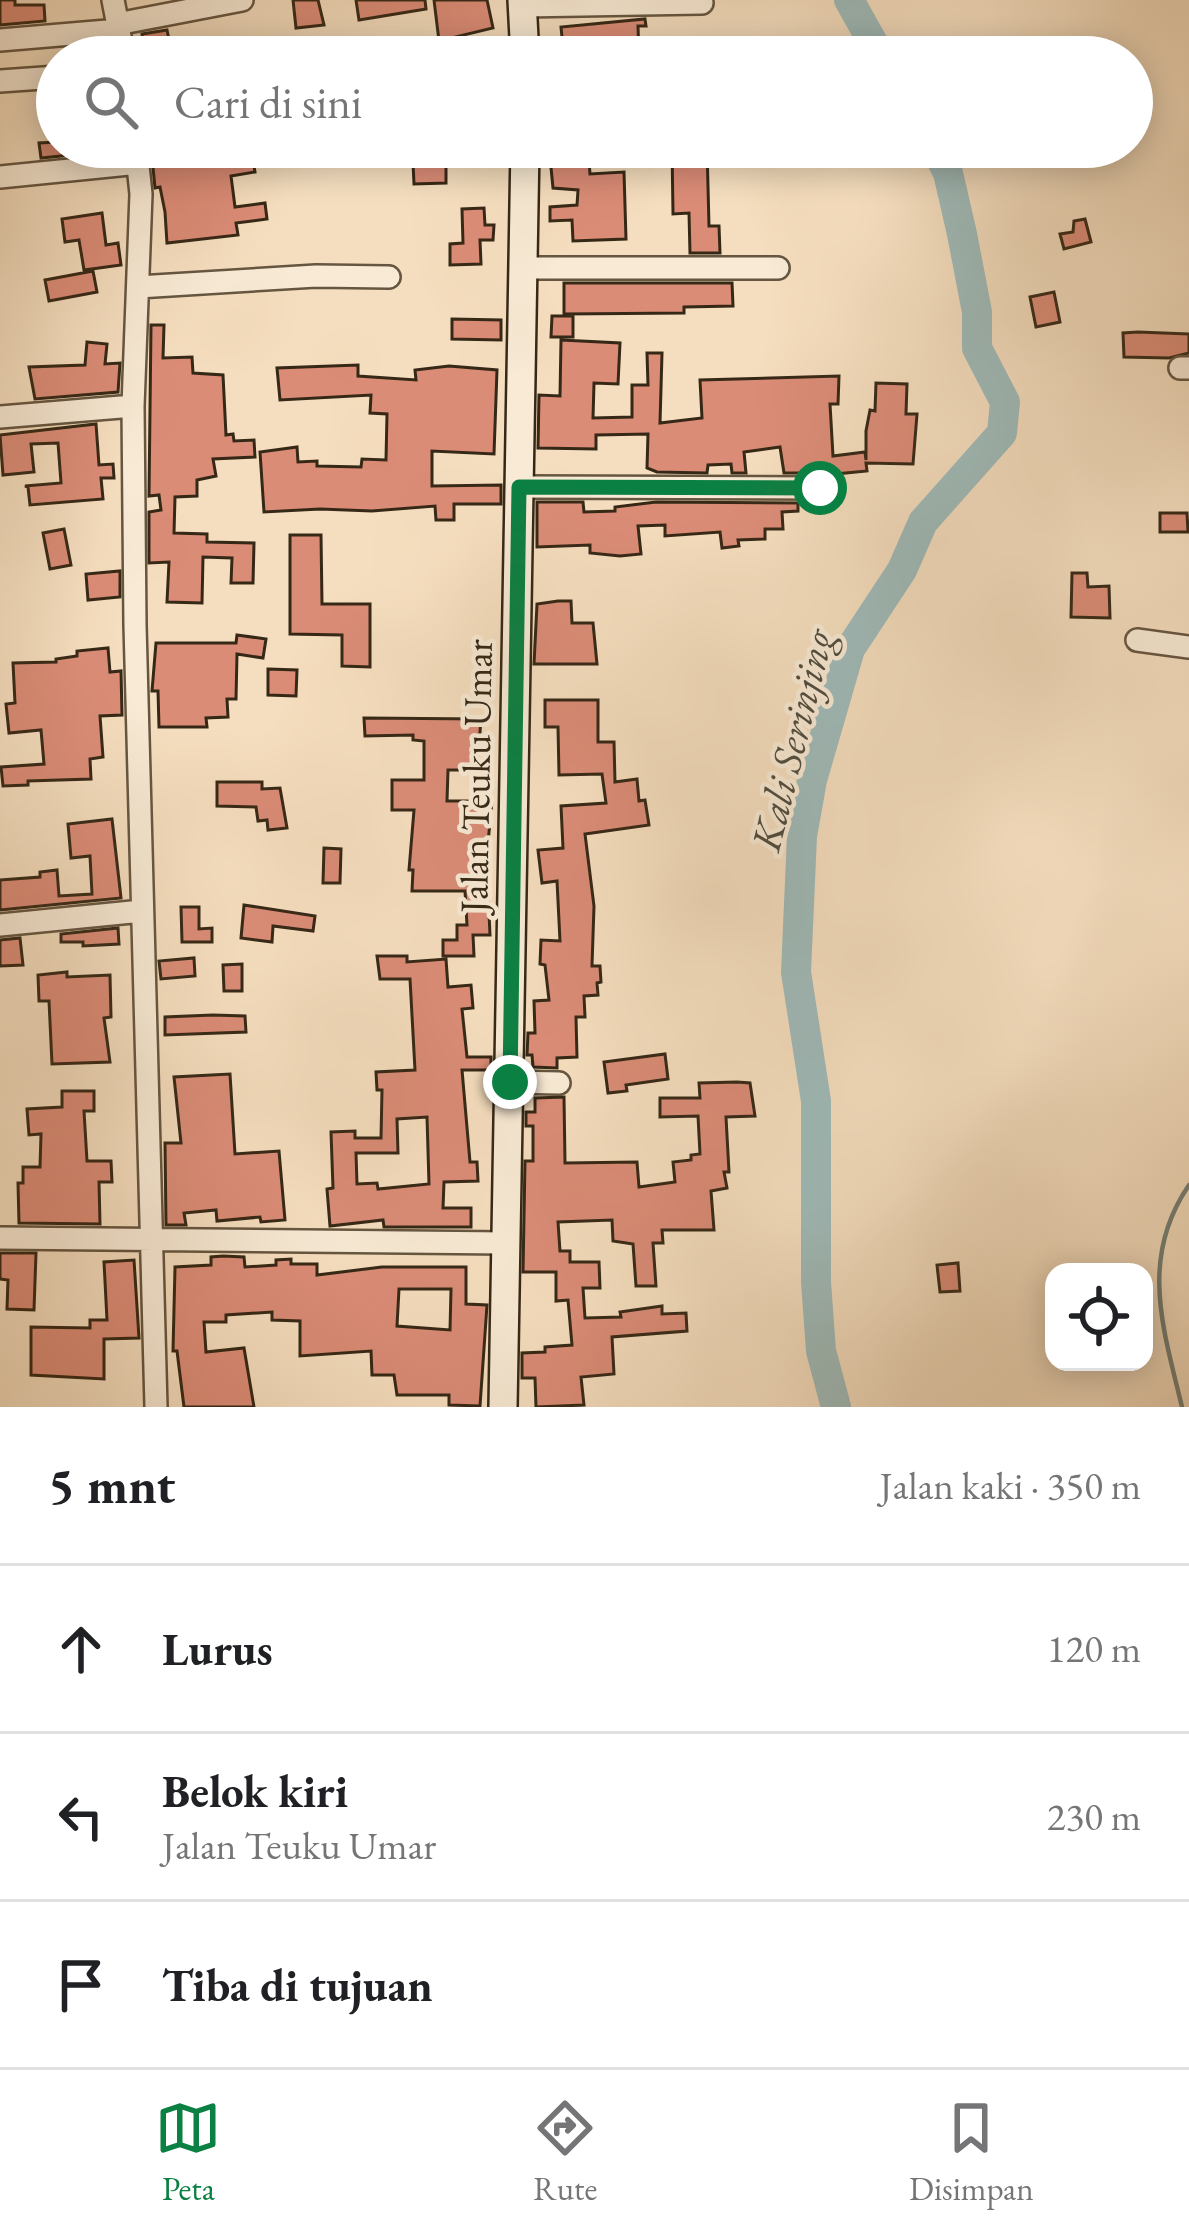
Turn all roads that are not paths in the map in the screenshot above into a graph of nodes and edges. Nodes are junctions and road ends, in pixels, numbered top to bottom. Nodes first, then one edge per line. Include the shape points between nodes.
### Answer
1 (113, 0) edge
2 (242, 0) edge
3 (522, 3) edge
4 (702, 3) dead end
5 (118, 27) junction
6 (36, 36) edge
7 (36, 36) edge
8 (120, 36) edge
9 (524, 36) edge
10 (0, 40) edge
11 (36, 78) edge
12 (0, 81) edge
13 (56, 168) edge
14 (138, 168) edge
15 (524, 168) edge
16 (0, 177) edge
17 (523, 268) junction
18 (778, 268) dead end
19 (389, 278) dead end
20 (138, 287) junction
21 (133, 406) junction
22 (0, 417) edge
23 (519, 487) junction
24 (820, 488) dead end
25 (1137, 640) dead end
26 (1189, 647) edge
27 (142, 910) junction
28 (0, 925) edge
29 (510, 1082) junction
30 (559, 1083) dead end
31 (0, 1238) edge
32 (152, 1240) junction
33 (506, 1243) junction
34 (156, 1407) edge
35 (503, 1407) edge

1 - 5 street
2 - 5 street
3 - 4 street
3 - 9 main road
5 - 6 street
5 - 8 street
7 - 10 street
11 - 12 street
13 - 16 street
14 - 20 street
15 - 17 main road, Jalan Teuku Umar
17 - 18 street
17 - 23 main road, Jalan Teuku Umar
19 - 20 street
20 - 21 street
21 - 22 street
21 - 27 street
23 - 24 street
23 - 29 main road, Jalan Teuku Umar
25 - 26 street
27 - 28 street
27 - 32 street
29 - 30 street
29 - 33 main road, Jalan Teuku Umar
31 - 32 street
32 - 33 street
32 - 34 street
33 - 35 main road, Jalan Teuku Umar

